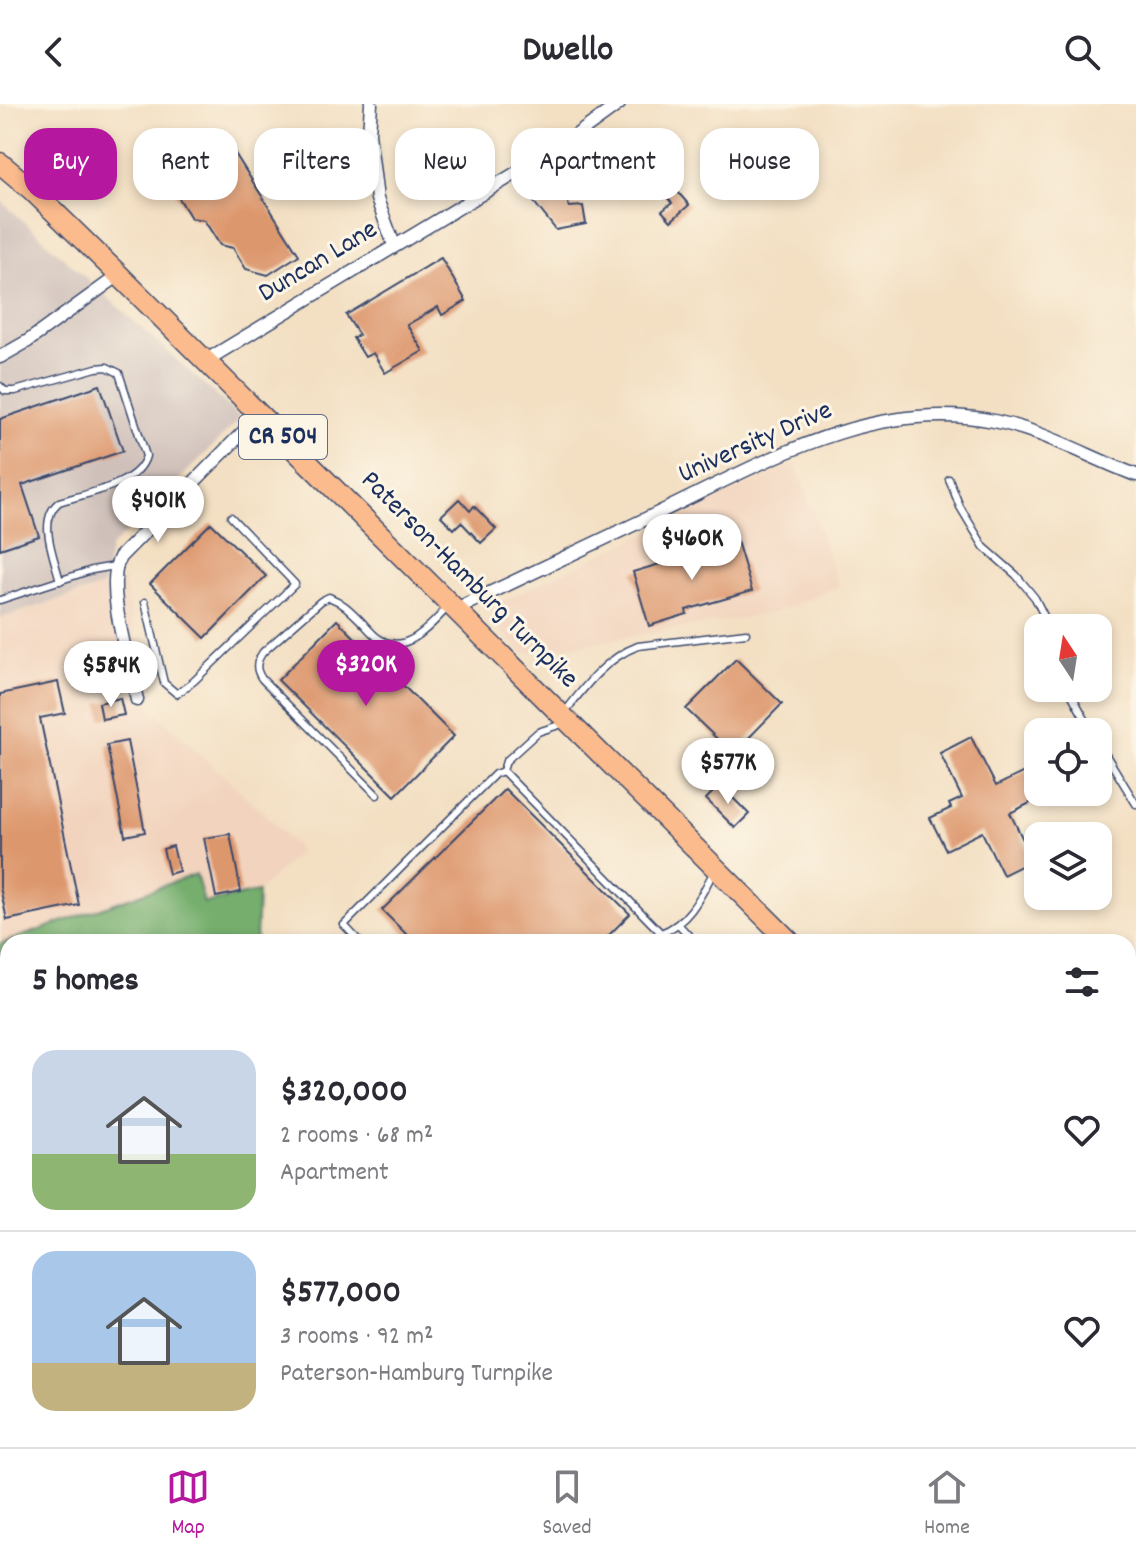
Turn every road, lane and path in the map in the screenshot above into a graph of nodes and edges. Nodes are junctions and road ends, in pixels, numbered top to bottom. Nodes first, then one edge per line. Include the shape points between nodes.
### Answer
1 (371, 104) edge
2 (619, 104) edge
3 (0, 163) edge
4 (394, 245) junction
5 (119, 275) junction
6 (0, 357) edge
7 (205, 361) junction
8 (0, 386) edge
9 (260, 415) junction
10 (1136, 475) edge
11 (949, 479) dead end
12 (231, 517) dead end
13 (116, 566) junction
14 (60, 581) junction
15 (0, 600) edge
16 (145, 602) dead end
17 (453, 606) junction
18 (1043, 614) edge
19 (746, 633) dead end
20 (137, 700) dead end
21 (566, 718) junction
22 (1112, 765) edge
23 (503, 771) junction
24 (1136, 785) edge
25 (1127, 790) junction
26 (377, 795) dead end
27 (1136, 804) edge
28 (716, 868) junction
29 (679, 925) junction
30 (661, 933) joint
31 (352, 934) edge
32 (687, 934) edge
33 (782, 934) edge

1 - 4 street via 377,199
2 - 4 street, Duncan Lane via 564,144
3 - 5 main road, Paterson-Hamburg Turnpike / CR 504
4 - 7 street, Duncan Lane
5 - 6 street
5 - 7 main road, Paterson-Hamburg Turnpike / CR 504
7 - 9 main road, Paterson-Hamburg Turnpike / CR 504
8 - 14 lane via 15,391 96,368 113,369 119,373 146,456 127,480 50,509 46,521
9 - 13 street
9 - 17 main road, Paterson-Hamburg Turnpike / CR 504
10 - 17 street, University Drive via 1045,435 993,421 929,417 861,425 795,447
11 - 18 lane via 984,547 1016,575
12 - 16 lane via 295,584 177,694 164,683
13 - 14 lane
13 - 20 street via 114,589
14 - 15 lane
17 - 21 main road, Paterson-Hamburg Turnpike / CR 504
17 - 26 lane via 405,643 391,644 329,597 257,661 262,679
19 - 21 lane via 625,651 586,684
21 - 23 lane via 538,732 506,761
21 - 28 main road, Paterson-Hamburg Turnpike / CR 504
22 - 25 lane
23 - 30 lane
23 - 31 lane via 344,925
24 - 25 lane
25 - 27 lane
28 - 29 lane
28 - 33 main road, Paterson-Hamburg Turnpike / CR 504
29 - 30 lane
29 - 32 lane

